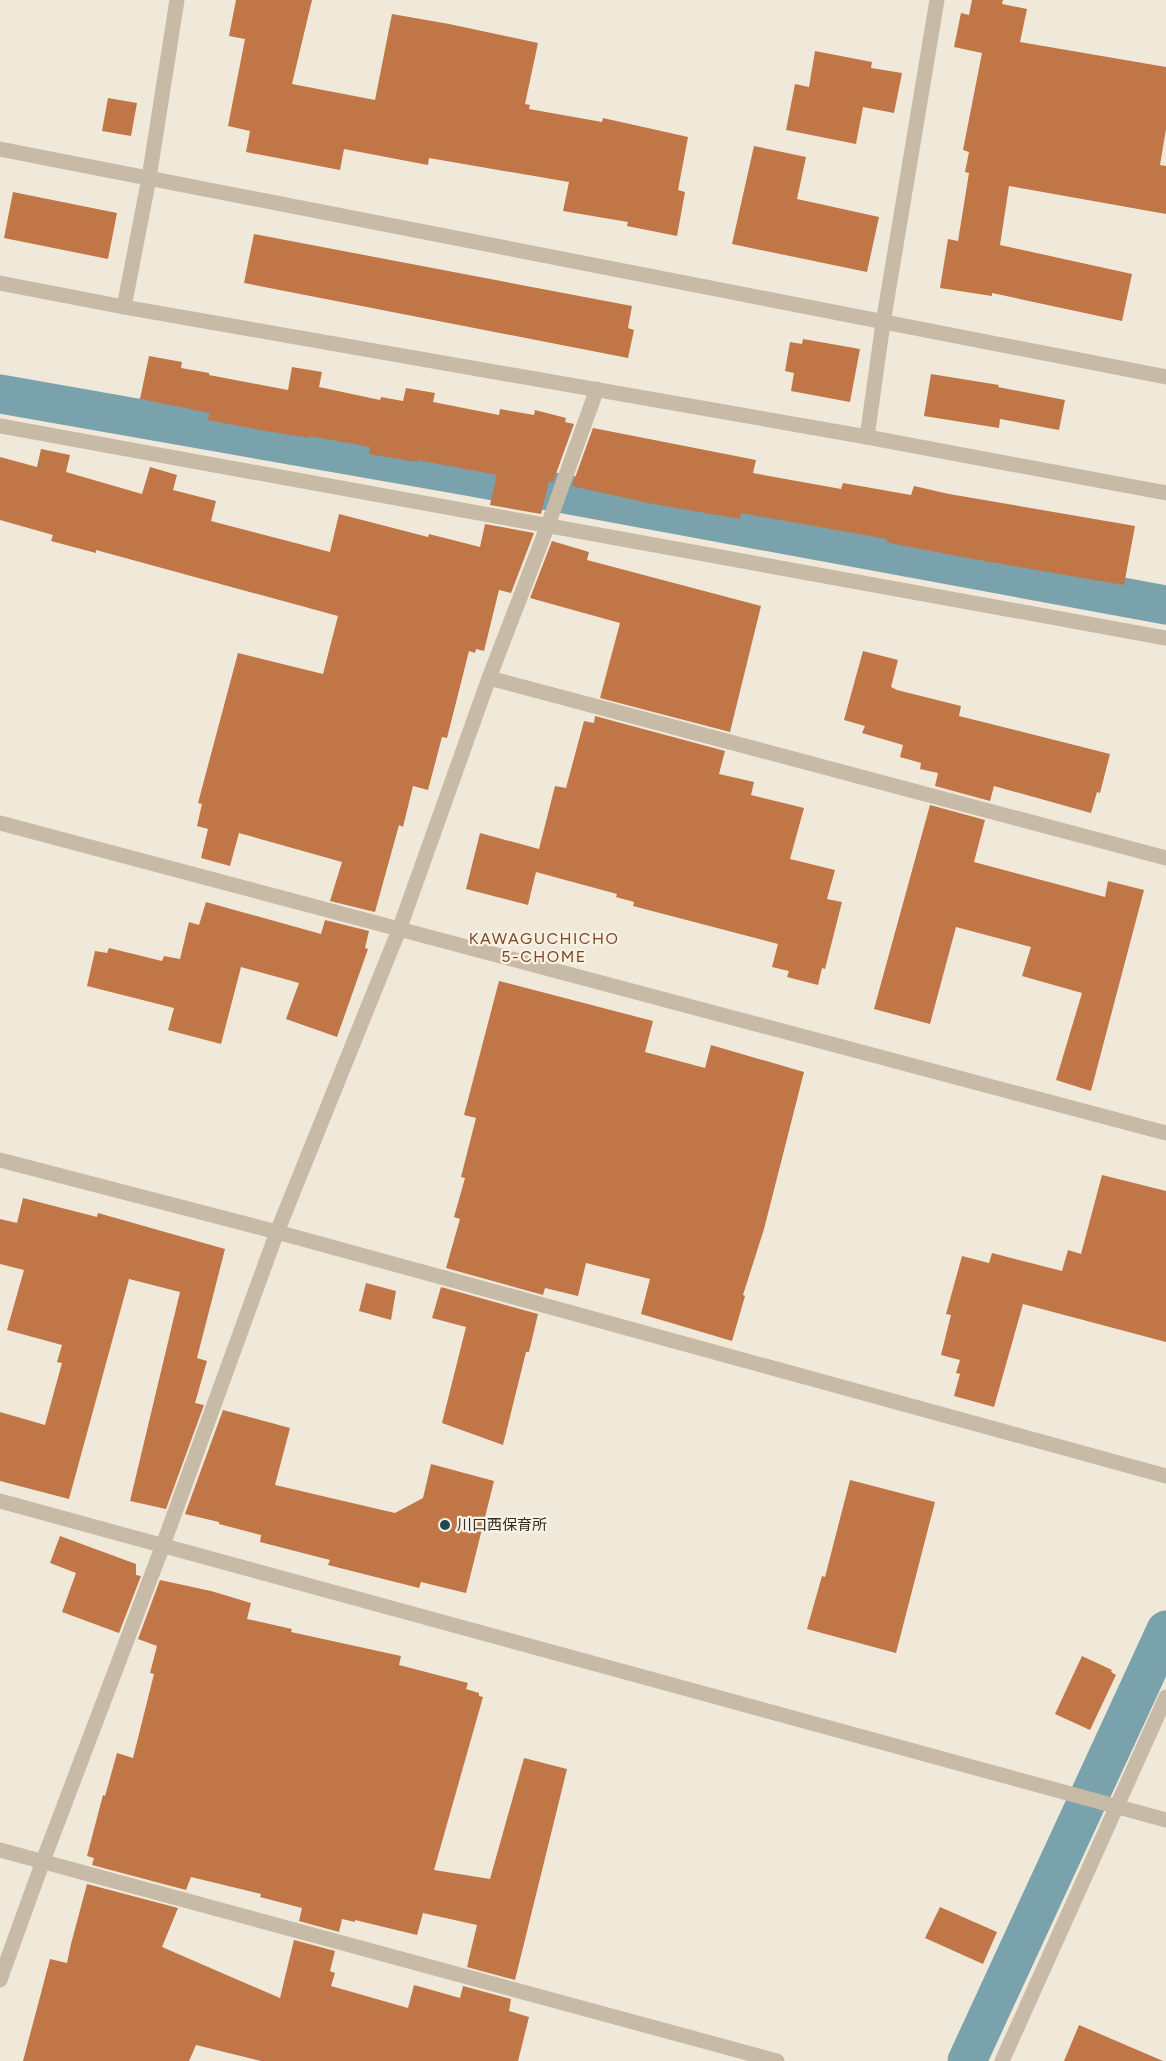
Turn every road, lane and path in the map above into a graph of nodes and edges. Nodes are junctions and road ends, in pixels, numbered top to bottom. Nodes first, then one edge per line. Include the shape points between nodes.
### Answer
1 (177, 0) edge
2 (937, 0) edge
3 (0, 149) edge
4 (149, 178) junction
5 (0, 283) edge
6 (124, 307) junction
7 (883, 323) junction
8 (1166, 377) edge
9 (597, 389) junction
10 (0, 426) edge
11 (867, 437) junction
12 (1166, 493) edge
13 (548, 525) junction
14 (1166, 638) edge
15 (489, 678) junction
16 (0, 824) edge
17 (1166, 858) edge
18 (399, 930) junction
19 (1166, 1133) edge
20 (0, 1160) edge
21 (277, 1232) junction
22 (1166, 1476) edge
23 (0, 1501) edge
24 (163, 1545) junction
25 (1166, 1697) edge
26 (1116, 1806) junction
27 (1166, 1820) edge
28 (0, 1850) edge
29 (43, 1861) junction
30 (0, 1980) edge
31 (777, 2061) edge
32 (1002, 2061) edge

1 - 4 street
2 - 7 street
3 - 4 street
4 - 6 street
4 - 7 street
5 - 6 street
6 - 9 street
7 - 8 street
7 - 11 street
9 - 11 street
9 - 13 street
10 - 13 street
11 - 12 street
13 - 14 street
13 - 15 street
15 - 17 street
15 - 18 street
16 - 18 street
18 - 19 street
18 - 21 street
20 - 21 street
21 - 22 street
21 - 24 street
23 - 24 street
24 - 26 street
24 - 29 street
25 - 26 street
26 - 27 street
26 - 32 street
28 - 29 street
29 - 30 street
29 - 31 street

